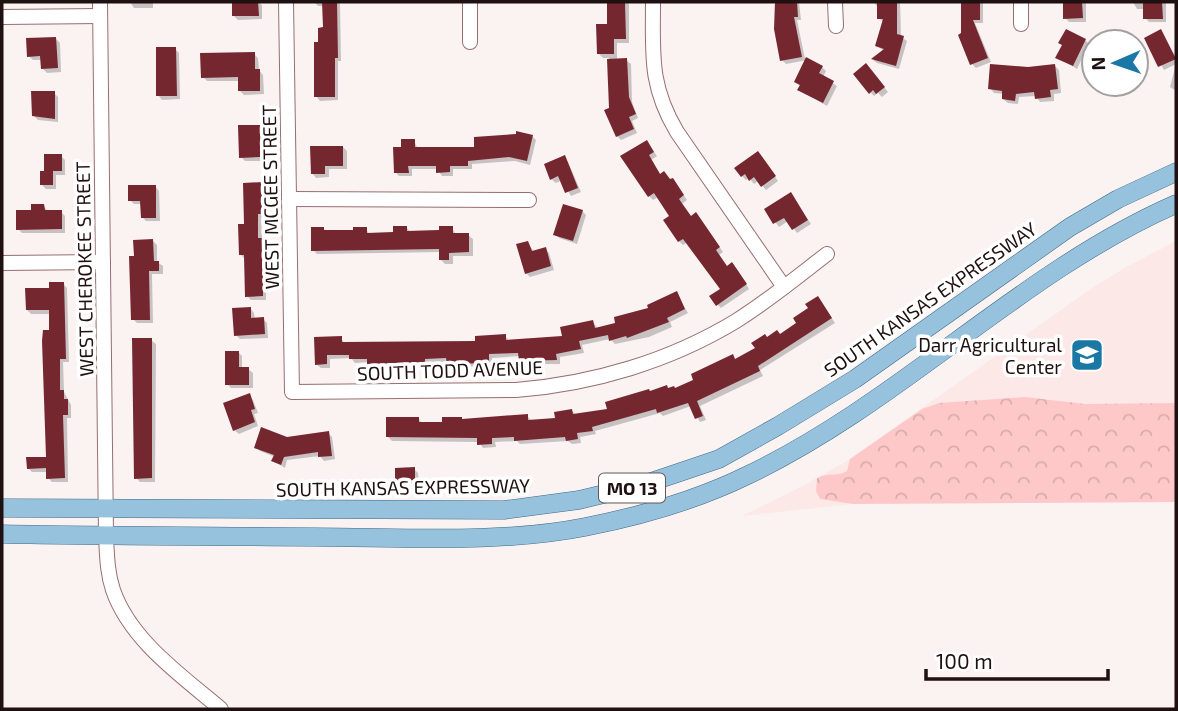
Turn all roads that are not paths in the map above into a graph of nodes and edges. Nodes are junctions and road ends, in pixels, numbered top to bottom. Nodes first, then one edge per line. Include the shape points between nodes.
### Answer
1 (286, 2) edge
2 (470, 2) edge
3 (653, 2) edge
4 (835, 2) edge
5 (1021, 2) edge
6 (100, 9) edge
7 (2, 17) edge
8 (1021, 24) dead end
9 (836, 26) dead end
10 (470, 42) dead end
11 (1176, 172) edge
12 (289, 199) junction
13 (529, 201) dead end
14 (1176, 204) edge
15 (827, 254) dead end
16 (103, 262) junction
17 (2, 263) edge
18 (784, 287) junction
19 (292, 392) joint
20 (2, 509) edge
21 (106, 510) junction
22 (2, 534) edge
23 (106, 536) junction
24 (221, 709) edge

1 - 12 street, WEST MCGEE STREET
2 - 10 street
3 - 18 street via 655,83 665,109
4 - 9 street
5 - 8 street
6 - 7 street
6 - 16 street, WEST CHEROKEE STREET
11 - 21 main road, SOUTH KANSAS EXPRESSWAY / MO 13 via 1070,227 855,379 778,426 719,459 645,484 579,500 504,510
12 - 13 street
12 - 19 street, WEST MCGEE STREET
14 - 23 main road, MO 13 via 1102,240 824,435 701,496 583,528 511,536
15 - 18 street, SOUTH TODD AVENUE
16 - 17 street
16 - 21 street, WEST CHEROKEE STREET
18 - 19 street, SOUTH TODD AVENUE via 681,350 569,383 488,391
20 - 21 main road, SOUTH KANSAS EXPRESSWAY / MO 13
21 - 23 street, WEST CHEROKEE STREET
22 - 23 main road, MO 13
23 - 24 street, WEST CHEROKEE STREET via 113,591 128,619 163,659

